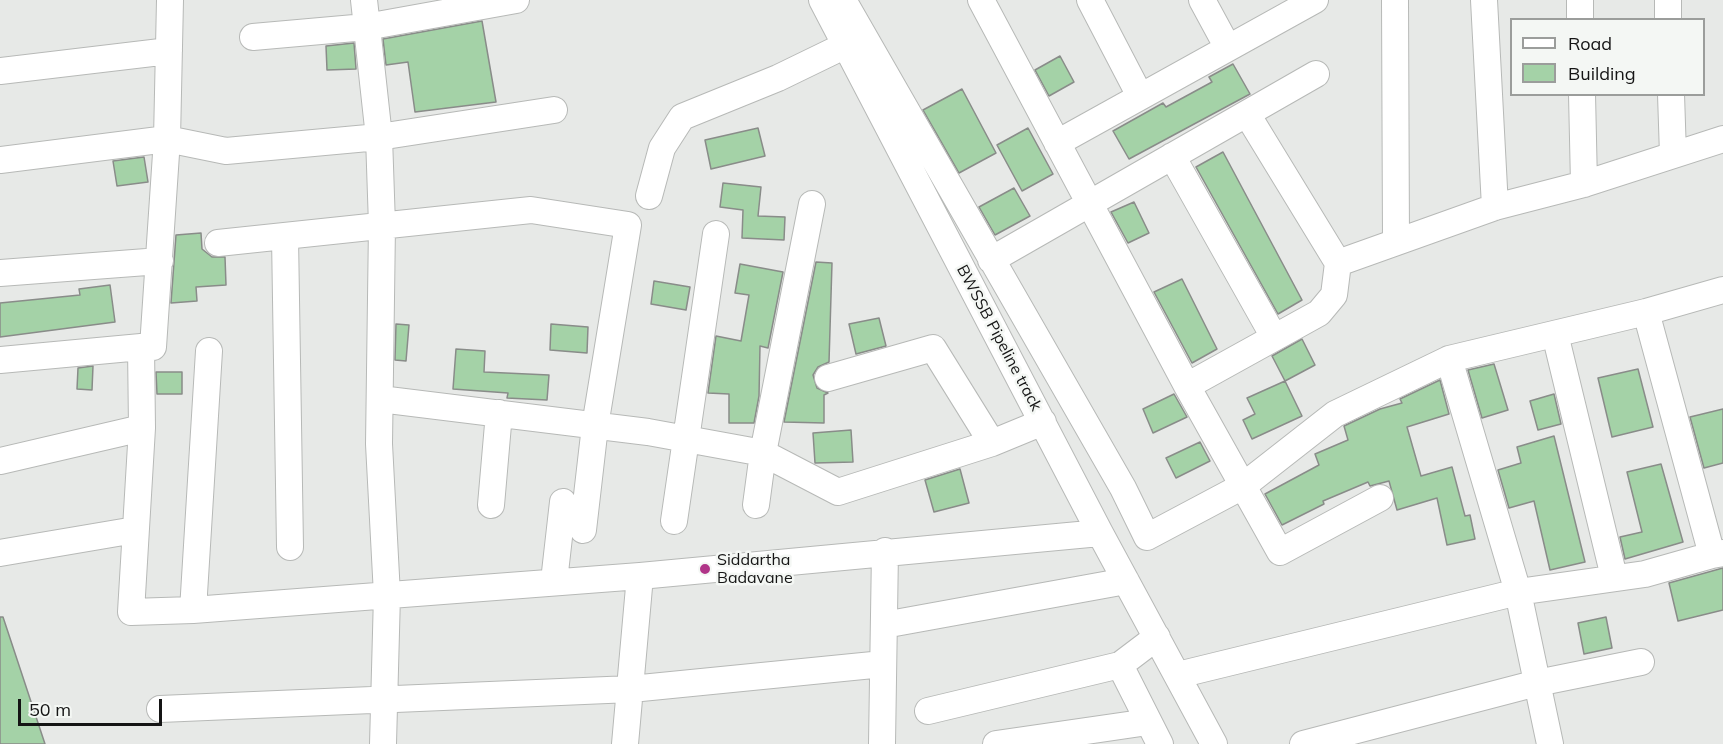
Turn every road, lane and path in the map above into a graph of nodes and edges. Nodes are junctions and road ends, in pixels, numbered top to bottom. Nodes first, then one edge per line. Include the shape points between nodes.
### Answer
1 (170, 0) edge
2 (364, 0) edge
3 (516, 0) edge
4 (822, 0) edge
5 (843, 0) edge
6 (981, 0) edge
7 (1090, 0) edge
8 (1202, 0) edge
9 (1315, 0) edge
10 (1395, 0) edge
11 (1484, 0) edge
12 (1580, 0) edge
13 (1668, 0) edge
14 (1580, 18) edge
15 (1668, 18) edge
16 (366, 27) junction
17 (253, 37) dead end
18 (846, 45) junction
19 (1227, 48) junction
20 (169, 51) junction
21 (0, 70) edge
22 (1316, 74) dead end
23 (1140, 96) junction
24 (1582, 96) edge
25 (1671, 96) edge
26 (554, 110) dead end
27 (1247, 114) junction
28 (379, 137) junction
29 (167, 139) junction
30 (1723, 139) edge
31 (1057, 143) junction
32 (1673, 154) junction
33 (1172, 156) junction
34 (0, 160) edge
35 (1584, 184) junction
36 (649, 196) dead end
37 (1089, 203) junction
38 (812, 204) dead end
39 (1495, 207) junction
40 (382, 225) junction
41 (716, 234) dead end
42 (285, 237) junction
43 (1396, 240) junction
44 (218, 243) dead end
45 (990, 260) junction
46 (160, 261) junction
47 (1338, 263) junction
48 (0, 273) edge
49 (1723, 290) edge
50 (1646, 312) junction
51 (1555, 334) junction
52 (1274, 336) junction
53 (141, 347) junction
54 (209, 351) dead end
55 (1449, 359) junction
56 (0, 360) edge
57 (828, 378) dead end
58 (1187, 386) junction
59 (380, 399) junction
60 (499, 413) junction
61 (1043, 423) junction
62 (595, 426) junction
63 (142, 428) junction
64 (686, 438) junction
65 (992, 443) junction
66 (763, 453) junction
67 (0, 461) edge
68 (1243, 486) junction
69 (1123, 488) junction
70 (1380, 498) dead end
71 (563, 502) dead end
72 (491, 505) dead end
73 (756, 505) dead end
74 (1088, 508) junction
75 (674, 521) dead end
76 (135, 530) junction
77 (583, 530) dead end
78 (1100, 533) junction
79 (290, 547) dead end
80 (885, 551) junction
81 (0, 553) edge
82 (1718, 554) edge
83 (640, 576) junction
84 (1614, 577) junction
85 (554, 581) junction
86 (1126, 581) junction
87 (1518, 592) junction
88 (387, 595) junction
89 (194, 610) junction
90 (884, 625) junction
91 (1157, 637) junction
92 (1641, 662) dead end
93 (883, 664) junction
94 (1119, 665) junction
95 (1178, 675) junction
96 (1537, 682) junction
97 (631, 689) junction
98 (385, 699) junction
99 (160, 709) dead end
100 (928, 711) dead end
101 (1154, 733) edge
102 (383, 744) edge
103 (625, 744) edge
104 (882, 744) edge
105 (996, 744) edge
106 (1214, 744) edge
107 (1303, 744) edge
108 (1550, 744) edge

1 - 20 street
2 - 16 street
3 - 16 street
4 - 18 street, BWSSB Pipeline track
5 - 45 street
6 - 31 street
7 - 23 street
8 - 19 street
9 - 19 street
10 - 43 street
11 - 39 street
12 - 14 street
13 - 15 street
16 - 17 street
16 - 28 street
18 - 36 street via 682,117 662,148
18 - 61 street, BWSSB Pipeline track
19 - 23 street
20 - 21 street
20 - 29 street
22 - 27 street
23 - 31 street
24 - 35 street
25 - 32 street
26 - 28 street
27 - 33 street
27 - 47 street
28 - 29 street via 226,151
28 - 40 street
29 - 34 street
29 - 46 street
30 - 32 street
31 - 37 street
32 - 35 street
33 - 37 street
33 - 52 street
35 - 39 street
37 - 45 street
37 - 58 street
38 - 66 street
39 - 43 street
40 - 42 street
40 - 59 street
40 - 62 street via 531,210 628,225
41 - 64 street
42 - 44 street
42 - 79 street
43 - 47 street
45 - 69 street
46 - 48 street
46 - 53 street via 153,347
47 - 52 street via 1334,295 1326,308
49 - 50 street
50 - 51 street
50 - 82 street
51 - 55 street
51 - 84 street
52 - 58 street
53 - 56 street
53 - 63 street
54 - 89 street
55 - 68 street via 1335,414
55 - 87 street
57 - 65 street via 933,348
58 - 68 street
59 - 60 street
59 - 88 street
60 - 62 street
60 - 72 street
61 - 65 street
61 - 74 street, BWSSB Pipeline track
62 - 64 street
62 - 77 street
63 - 67 street
63 - 76 street
64 - 66 street
64 - 75 street
65 - 66 street via 838,492
66 - 73 street
68 - 69 street via 1147,537
68 - 70 street via 1280,552
69 - 74 street
71 - 85 street
74 - 78 street, BWSSB Pipeline track
76 - 81 street
76 - 89 street via 130,612
78 - 80 street
78 - 86 street, BWSSB Pipeline track
80 - 83 street
80 - 90 street
82 - 84 street via 1645,574
83 - 85 street
83 - 97 street
84 - 87 street
85 - 88 street
86 - 90 street
86 - 91 street, BWSSB Pipeline track
87 - 95 street
87 - 96 street
88 - 89 street
88 - 98 street
90 - 93 street
91 - 94 street
91 - 95 street, BWSSB Pipeline track
92 - 96 street
93 - 97 street
93 - 104 street
94 - 100 street
94 - 101 street
95 - 106 street, BWSSB Pipeline track
96 - 107 street
96 - 108 street
97 - 98 street
97 - 103 street
98 - 99 street
98 - 102 street
101 - 105 street

